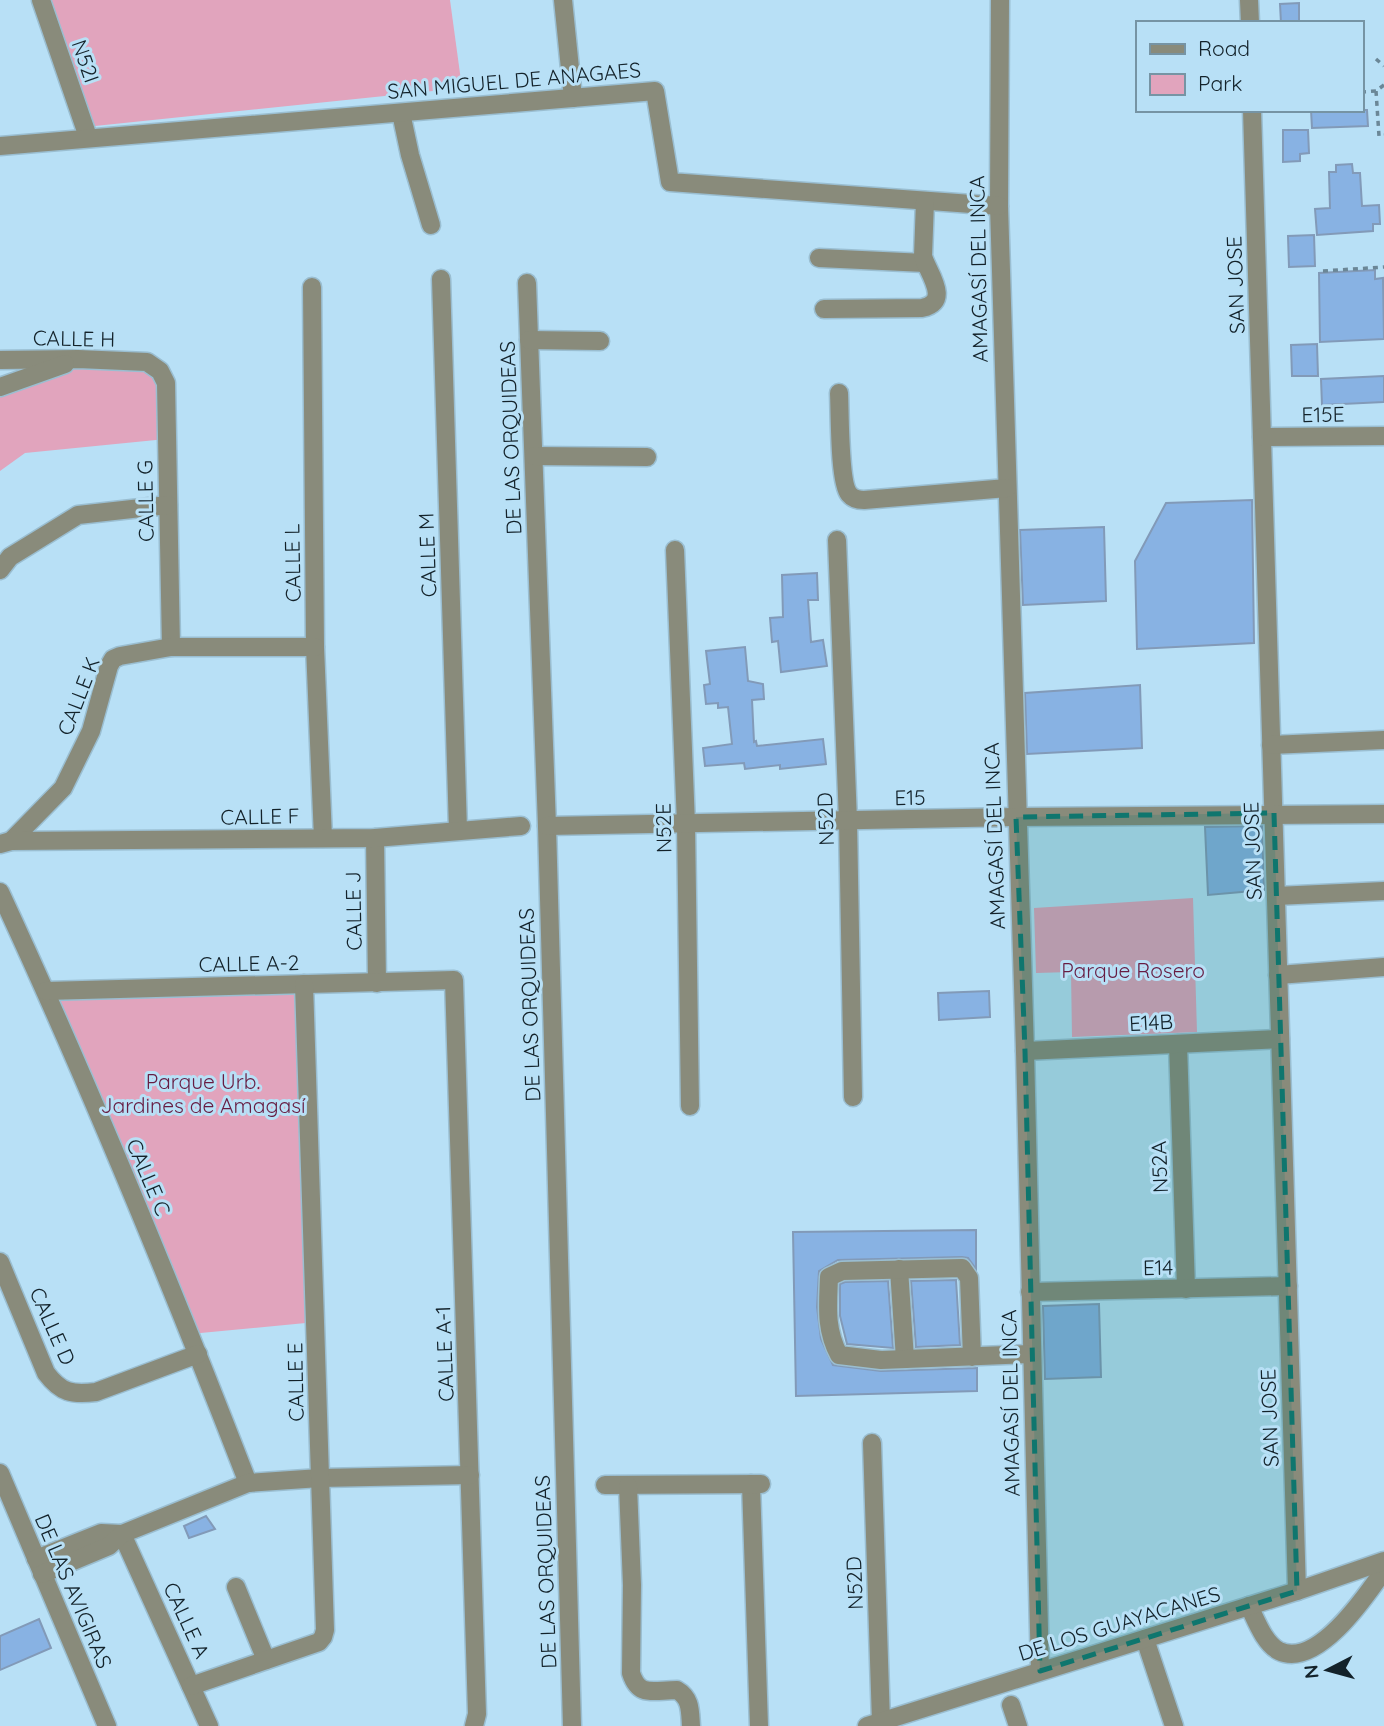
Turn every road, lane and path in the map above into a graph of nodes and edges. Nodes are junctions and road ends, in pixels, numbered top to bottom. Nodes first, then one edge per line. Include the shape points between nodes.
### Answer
1 (41, 0) edge
2 (563, 0) edge
3 (1000, 0) edge
4 (1249, 0) edge
5 (1250, 21) edge
6 (1376, 59) dead end
7 (1384, 66) edge
8 (1384, 85) edge
9 (1376, 91) junction
10 (1363, 92) edge
11 (573, 98) junction
12 (1252, 112) edge
13 (401, 113) junction
14 (1384, 135) edge
15 (88, 137) junction
16 (0, 146) edge
17 (925, 201) junction
18 (999, 206) junction
19 (431, 225) dead end
20 (819, 258) dead end
21 (925, 263) junction
22 (1384, 267) edge
23 (1323, 271) dead end
24 (441, 279) dead end
25 (527, 283) dead end
26 (312, 287) dead end
27 (824, 309) dead end
28 (529, 340) junction
29 (600, 341) dead end
30 (78, 359) junction
31 (0, 360) edge
32 (147, 362) joint
33 (0, 387) edge
34 (839, 393) dead end
35 (1384, 436) edge
36 (1262, 438) junction
37 (534, 456) junction
38 (647, 457) dead end
39 (1007, 488) junction
40 (168, 505) junction
41 (837, 540) dead end
42 (675, 550) dead end
43 (0, 570) edge
44 (171, 647) junction
45 (315, 647) junction
46 (1384, 740) edge
47 (1271, 745) junction
48 (1273, 813) junction
49 (1384, 814) edge
50 (1016, 817) junction
51 (848, 821) junction
52 (686, 824) junction
53 (521, 826) dead end
54 (547, 826) junction
55 (458, 830) junction
56 (323, 838) junction
57 (375, 838) junction
58 (5, 842) edge
59 (1384, 891) edge
60 (0, 892) edge
61 (1276, 896) junction
62 (1384, 967) edge
63 (1278, 975) junction
64 (454, 980) joint
65 (304, 984) junction
66 (377, 984) junction
67 (46, 990) junction
68 (1280, 1039) junction
69 (1178, 1044) junction
70 (1024, 1051) junction
71 (853, 1097) dead end
72 (690, 1106) dead end
73 (0, 1262) edge
74 (899, 1269) junction
75 (1287, 1286) junction
76 (1186, 1289) junction
77 (1030, 1292) junction
78 (198, 1354) junction
79 (1031, 1354) junction
80 (972, 1357) junction
81 (905, 1359) junction
82 (872, 1443) dead end
83 (0, 1473) edge
84 (470, 1475) junction
85 (320, 1478) junction
86 (248, 1483) junction
87 (605, 1485) dead end
88 (628, 1486) junction
89 (122, 1534) junction
90 (1384, 1561) edge
91 (39, 1566) junction
92 (1384, 1570) edge
93 (236, 1587) dead end
94 (1297, 1591) junction
95 (1249, 1606) junction
96 (1145, 1639) junction
97 (266, 1660) junction
98 (1040, 1671) junction
99 (191, 1686) junction
100 (1011, 1705) dead end
101 (874, 1724) edge
102 (107, 1726) edge
103 (209, 1726) edge
104 (474, 1726) edge
105 (572, 1726) edge
106 (691, 1726) edge
107 (759, 1726) edge
108 (1018, 1726) edge
109 (1174, 1726) edge

1 - 15 street, N52I
2 - 11 street
3 - 18 street, AMAGASÍ DEL INCA
4 - 5 street
6 - 7 path
8 - 9 path
9 - 10 path
9 - 14 path via 1380,136
11 - 13 street, SAN MIGUEL DE ANAGAES
11 - 17 street, SAN MIGUEL DE ANAGAES via 655,91 670,181
12 - 36 street, SAN JOSE
13 - 15 street, SAN MIGUEL DE ANAGAES
13 - 19 street
15 - 16 street, SAN MIGUEL DE ANAGAES
17 - 18 street, SAN MIGUEL DE ANAGAES
17 - 21 street
18 - 39 street, AMAGASÍ DEL INCA
20 - 21 street
21 - 27 street via 935,281 936,298 929,307
22 - 23 path
24 - 55 street, CALLE M
25 - 28 street, DE LAS ORQUIDEAS
26 - 45 street, CALLE L
28 - 29 street
28 - 37 street, DE LAS ORQUIDEAS
30 - 31 street, CALLE H
30 - 32 street, CALLE H
30 - 33 street
32 - 40 street, CALLE G via 160,371 166,383
34 - 39 street via 846,491 854,498
35 - 36 street, E15E
36 - 47 street, SAN JOSE
37 - 38 street
37 - 54 street, DE LAS ORQUIDEAS
39 - 50 street, AMAGASÍ DEL INCA
40 - 43 street via 78,515 10,556
40 - 44 street, CALLE G
41 - 51 street, N52D
42 - 52 street, N52E
44 - 45 street, CALLE K
44 - 58 street, CALLE K via 113,659 91,731 63,788
45 - 56 street, CALLE L
46 - 47 street
47 - 48 street, SAN JOSE
48 - 49 street, E15
48 - 50 street, E15
48 - 61 street, SAN JOSE
50 - 51 street, E15
50 - 70 street, AMAGASÍ DEL INCA
51 - 52 street, E15
51 - 71 street, N52D
52 - 54 street, E15
52 - 72 street, N52E
53 - 55 street, CALLE F
54 - 105 street, DE LAS ORQUIDEAS
55 - 57 street, CALLE F
56 - 57 street, CALLE F
56 - 58 street, CALLE F
57 - 66 street, CALLE J
59 - 61 street
60 - 67 street, CALLE C
61 - 63 street, SAN JOSE
62 - 63 street
63 - 68 street, SAN JOSE
64 - 66 street, CALLE A-2
64 - 84 street, CALLE A-1
65 - 66 street, CALLE A-2
65 - 67 street, CALLE A-2
65 - 85 street, CALLE E
67 - 78 street, CALLE C
68 - 69 street, E14B
68 - 75 street, SAN JOSE
69 - 70 street, E14B
69 - 76 street, N52A
70 - 77 street, AMAGASÍ DEL INCA
73 - 78 street, CALLE D via 46,1373 68,1392 96,1392
74 - 80 street via 962,1268 969,1278
74 - 81 street
74 - 81 street via 842,1271 829,1277 827,1313 830,1338 839,1355
75 - 76 street, E14
75 - 94 street, SAN JOSE
76 - 77 street, E14
77 - 79 street, AMAGASÍ DEL INCA
78 - 86 street, CALLE C
79 - 80 street
79 - 98 street, AMAGASÍ DEL INCA
80 - 81 street
82 - 101 street, N52D
83 - 91 street, DE LAS AVIGIRAS
84 - 85 street
84 - 104 street, CALLE A-1
85 - 86 street
85 - 97 street, CALLE E via 323,1637
86 - 89 street
87 - 88 street
88 - 106 street via 631,1673 641,1690 682,1692 689,1702
88 - 107 street via 756,1484
89 - 91 street via 101,1533
89 - 99 street, CALLE A
90 - 94 street, DE LOS GUAYACANES
91 - 102 street, DE LAS AVIGIRAS
92 - 95 street via 1347,1618 1322,1642 1300,1653 1278,1651 1270,1644
93 - 97 street
94 - 95 street, DE LOS GUAYACANES
95 - 96 street, DE LOS GUAYACANES
96 - 98 street, DE LOS GUAYACANES
96 - 109 street
97 - 99 street, CALLE E
98 - 101 street, DE LOS GUAYACANES
99 - 103 street, CALLE A
100 - 108 street

